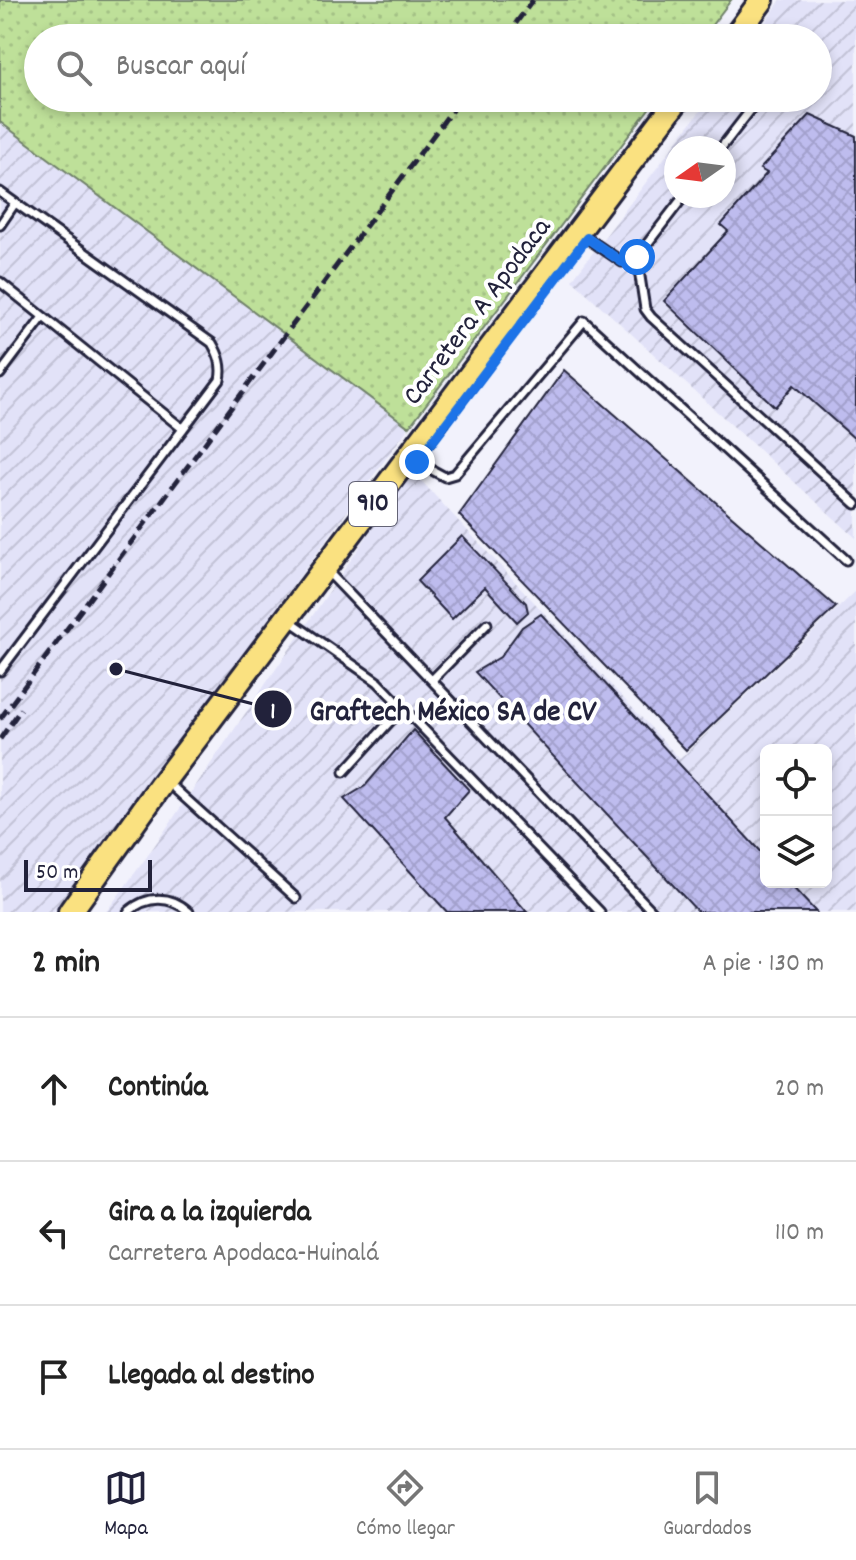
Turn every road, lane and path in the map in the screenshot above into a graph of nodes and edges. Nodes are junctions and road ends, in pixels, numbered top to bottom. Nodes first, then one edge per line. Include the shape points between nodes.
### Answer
1 (751, 0) edge
2 (762, 0) edge
3 (733, 24) edge
4 (744, 24) edge
5 (668, 112) edge
6 (680, 112) edge
7 (749, 112) edge
8 (730, 136) edge
9 (0, 192) edge
10 (15, 203) junction
11 (675, 208) edge
12 (0, 225) edge
13 (587, 238) junction
14 (637, 257) junction
15 (0, 282) edge
16 (43, 317) junction
17 (0, 374) edge
18 (183, 429) junction
19 (417, 462) junction
20 (856, 504) edge
21 (846, 560) dead end
22 (332, 576) junction
23 (487, 624) dead end
24 (296, 625) junction
25 (0, 671) edge
26 (432, 680) junction
27 (403, 707) junction
28 (344, 772) dead end
29 (175, 789) junction
30 (296, 898) dead end
31 (70, 912) edge
32 (83, 912) edge
33 (128, 912) edge
34 (189, 912) edge
35 (600, 912) edge
36 (653, 912) edge

1 - 3 main road
2 - 4 main road
5 - 31 main road, Carretera A Apodaca / 910
6 - 13 main road, 910
7 - 8 lane
9 - 10 lane
10 - 12 lane
10 - 18 lane via 212,343 221,363 220,380
11 - 14 lane
13 - 14 lane via 622,262
13 - 19 main road, 910
14 - 20 lane via 645,309 651,317
15 - 16 lane
16 - 17 lane
16 - 18 lane
18 - 25 lane
19 - 21 lane via 445,477 455,474 584,321
19 - 22 main road, 910
22 - 24 main road, 910
22 - 26 lane
23 - 26 lane
24 - 27 lane via 365,670
24 - 29 main road, 910
26 - 36 lane
27 - 28 lane
27 - 35 lane
29 - 30 lane
29 - 32 main road, 910
33 - 34 lane via 164,898

